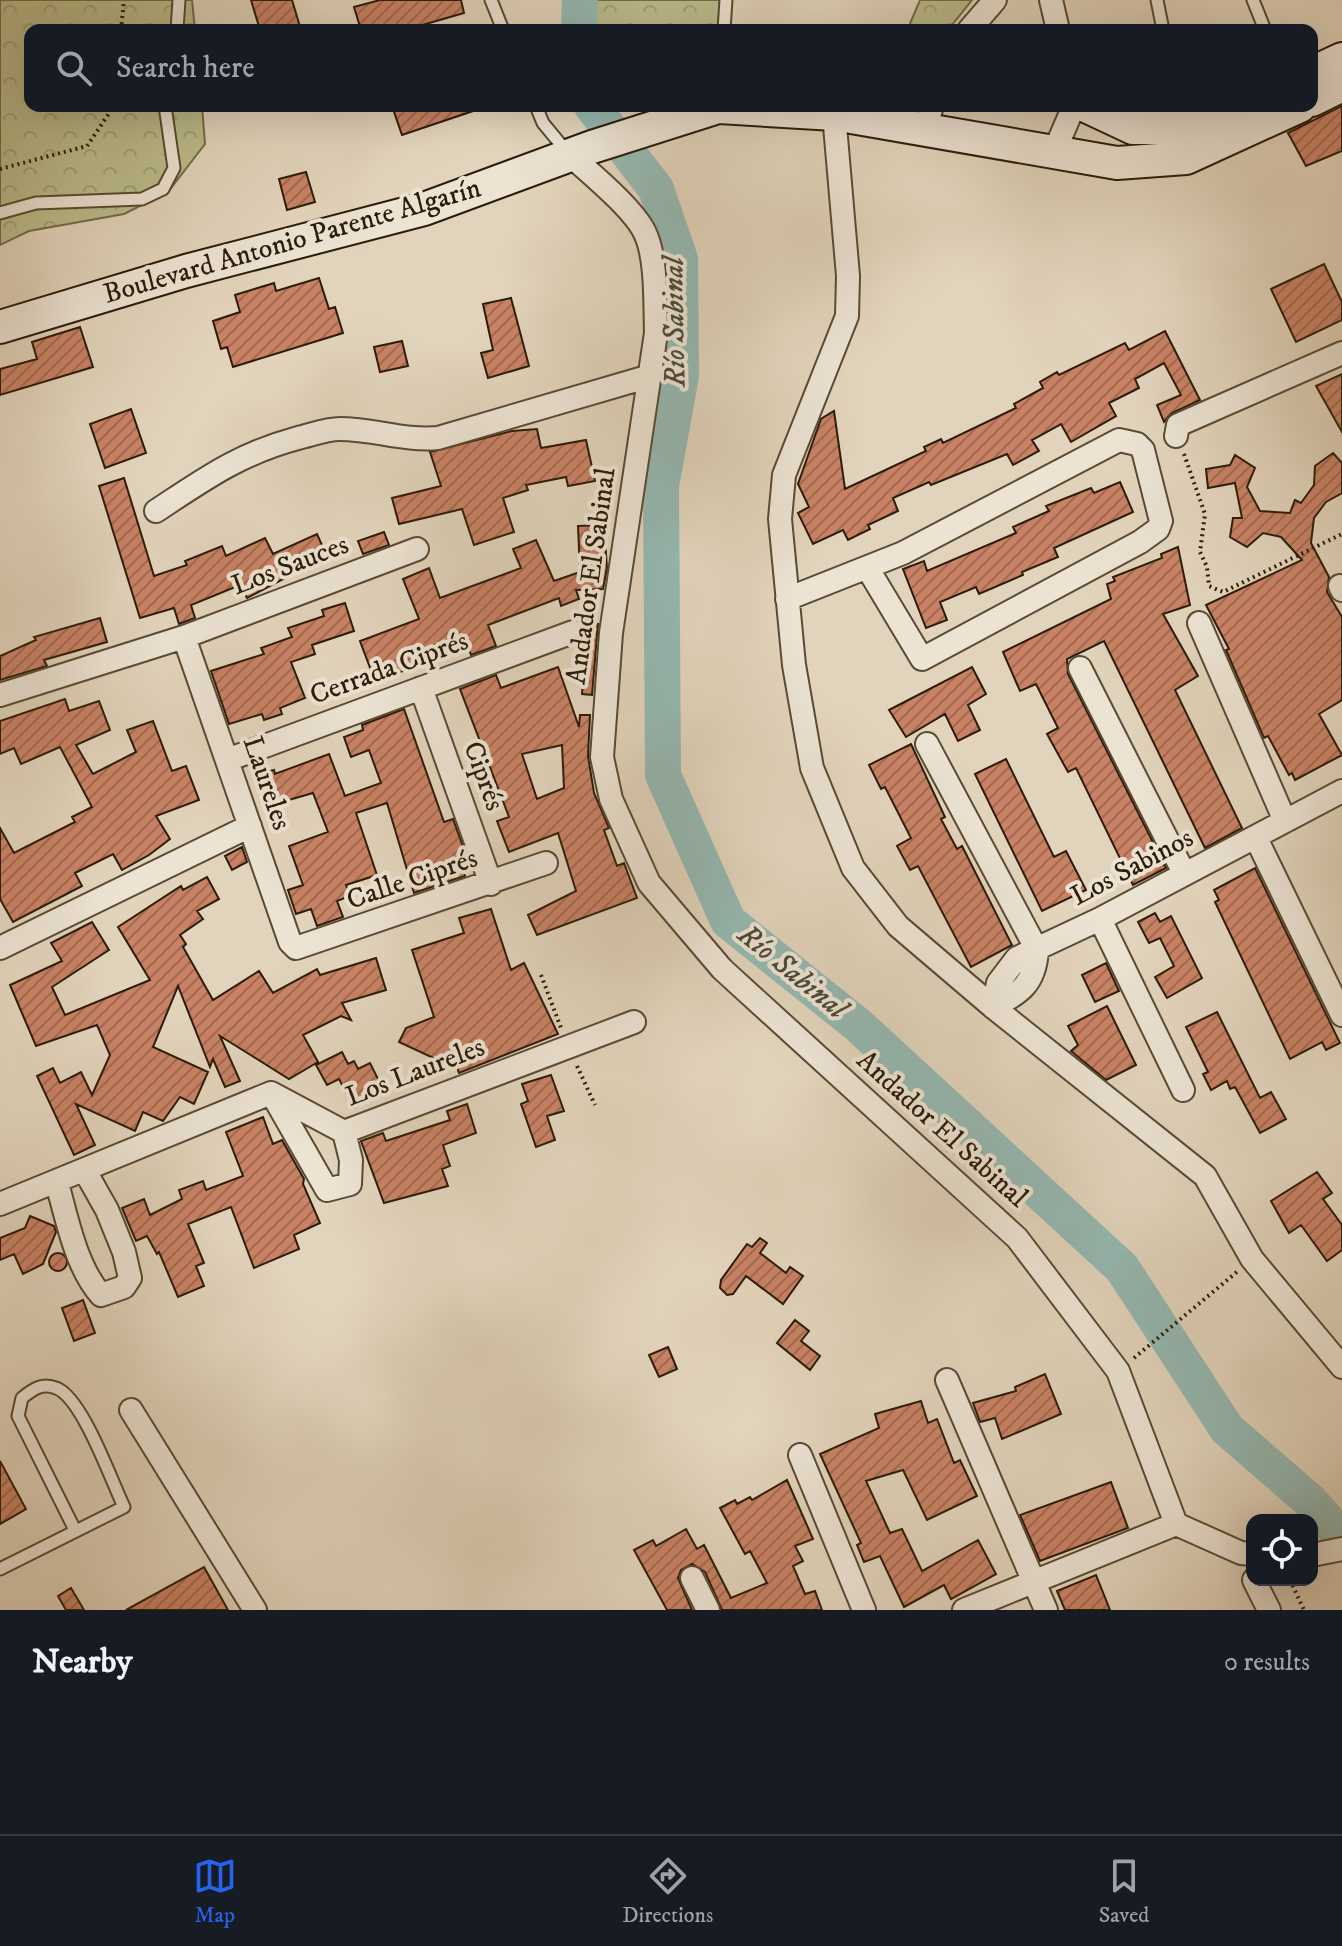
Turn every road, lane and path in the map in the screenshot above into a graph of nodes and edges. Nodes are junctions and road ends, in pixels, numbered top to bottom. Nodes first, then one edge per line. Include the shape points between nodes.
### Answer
1 (124, 0) edge
2 (179, 0) edge
3 (491, 0) edge
4 (726, 0) edge
5 (995, 0) edge
6 (1051, 0) edge
7 (1157, 0) edge
8 (1253, 0) edge
9 (122, 24) edge
10 (177, 24) edge
11 (501, 24) edge
12 (724, 24) edge
13 (974, 24) edge
14 (1057, 24) edge
15 (1162, 24) edge
16 (1263, 24) edge
17 (1342, 59) edge
18 (1318, 70) edge
19 (1342, 85) edge
20 (1318, 97) edge
21 (110, 112) edge
22 (166, 112) edge
23 (538, 112) edge
24 (702, 112) edge
25 (801, 112) edge
26 (1071, 112) edge
27 (1099, 112) edge
28 (1223, 112) edge
29 (1272, 112) edge
30 (834, 114) junction
31 (929, 118) edge
32 (1182, 134) junction
33 (581, 151) junction
34 (1054, 152) junction
35 (0, 169) edge
36 (0, 213) edge
37 (0, 327) edge
38 (1342, 353) edge
39 (650, 376) junction
40 (1176, 436) joint
41 (156, 511) dead end
42 (1342, 534) edge
43 (417, 549) dead end
44 (868, 569) junction
45 (787, 599) junction
46 (1199, 623) dead end
47 (573, 632) dead end
48 (184, 637) junction
49 (1080, 668) dead end
50 (421, 688) junction
51 (0, 695) edge
52 (927, 744) dead end
53 (227, 760) junction
54 (1338, 802) edge
55 (1285, 821) junction
56 (250, 826) junction
57 (1256, 838) junction
58 (546, 863) dead end
59 (1184, 873) junction
60 (491, 884) junction
61 (1100, 919) junction
62 (0, 948) edge
63 (296, 948) joint
64 (1037, 950) junction
65 (993, 1007) junction
66 (1342, 1015) edge
67 (634, 1022) dead end
68 (1183, 1090) dead end
69 (271, 1093) junction
70 (344, 1132) junction
71 (85, 1171) junction
72 (57, 1183) junction
73 (0, 1204) edge
74 (1226, 1281) dead end
75 (1134, 1358) dead end
76 (1342, 1367) edge
77 (947, 1380) dead end
78 (131, 1410) dead end
79 (800, 1455) dead end
80 (1176, 1524) junction
81 (75, 1530) junction
82 (1342, 1549) edge
83 (1246, 1553) edge
84 (1318, 1554) edge
85 (0, 1569) edge
86 (692, 1578) dead end
87 (1033, 1580) junction
88 (1257, 1586) edge
89 (1293, 1586) edge
90 (255, 1610) edge
91 (708, 1610) edge
92 (864, 1610) edge
93 (964, 1610) edge
94 (1046, 1610) edge
95 (1269, 1610) edge
96 (1304, 1610) edge

1 - 9 path
2 - 10 lane
3 - 11 lane
4 - 12 lane
5 - 13 street
6 - 14 street
7 - 15 lane
8 - 16 lane
17 - 18 main road
19 - 20 main road, Boulevard Antonio Parente Algarín
21 - 35 path via 87,146
22 - 36 lane via 174,168 163,189 142,199 36,203
23 - 33 lane via 543,123
24 - 33 main road, Boulevard Antonio Parente Algarín
25 - 30 main road, Boulevard Antonio Parente Algarín
26 - 34 street
27 - 32 main road, Boulevard Antonio Parente Algarín via 1133,128
28 - 32 main road, Boulevard Antonio Parente Algarín
29 - 32 main road, Boulevard Antonio Parente Algarín
30 - 31 main road, Boulevard Antonio Parente Algarín
30 - 45 street via 847,316 784,475 780,519
31 - 34 main road, Boulevard Antonio Parente Algarín
32 - 34 main road, Boulevard Antonio Parente Algarín via 1117,163
33 - 37 main road, Boulevard Antonio Parente Algarín via 424,209 186,271
33 - 39 street, Andador El Sabinal via 645,233 656,333
38 - 40 street via 1178,425
39 - 41 street via 438,438 412,440 334,429 257,449
39 - 80 street, Andador El Sabinal via 611,633 602,757 611,799 649,883 722,969 1017,1238 1118,1371
40 - 42 path via 1205,514 1200,552 1209,586 1223,592
43 - 48 street, Los Sauces
44 - 44 street via 1119,440 1143,450 1161,521 1158,529 922,659
44 - 45 street
45 - 65 street via 812,768 853,868 898,926
46 - 55 street
47 - 50 street, Cerrada Ciprés
48 - 51 street, Los Sauces
48 - 53 street, Laureles
49 - 59 street
50 - 53 street, Cerrada Ciprés
50 - 60 street, Ciprés
52 - 64 street
53 - 56 street, Laureles
54 - 55 street, Los Sabinos
55 - 57 street, Los Sabinos
56 - 62 street
56 - 63 street, Laureles
57 - 59 street, Los Sabinos
57 - 66 street
58 - 60 street, Calle Ciprés
59 - 61 street, Los Sabinos
60 - 63 street, Calle Ciprés
61 - 64 street, Los Sabinos
61 - 68 street
64 - 65 street, Los Sabinos via 1017,958 998,983
65 - 76 street via 1205,1176 1252,1259
67 - 70 street, Los Laureles
69 - 70 street, Los Laureles
69 - 70 street via 327,1190 350,1184
69 - 71 street
71 - 72 street
71 - 72 street via 124,1252 130,1278 124,1287 97,1292
72 - 73 street
74 - 75 path
77 - 87 street
78 - 90 street
79 - 92 street
80 - 83 street
80 - 87 street
81 - 81 lane via 124,1507 74,1400 55,1387 36,1387 22,1398 18,1416
81 - 85 lane
82 - 84 street
86 - 91 street
87 - 93 street
87 - 94 street
88 - 95 street
89 - 96 path

